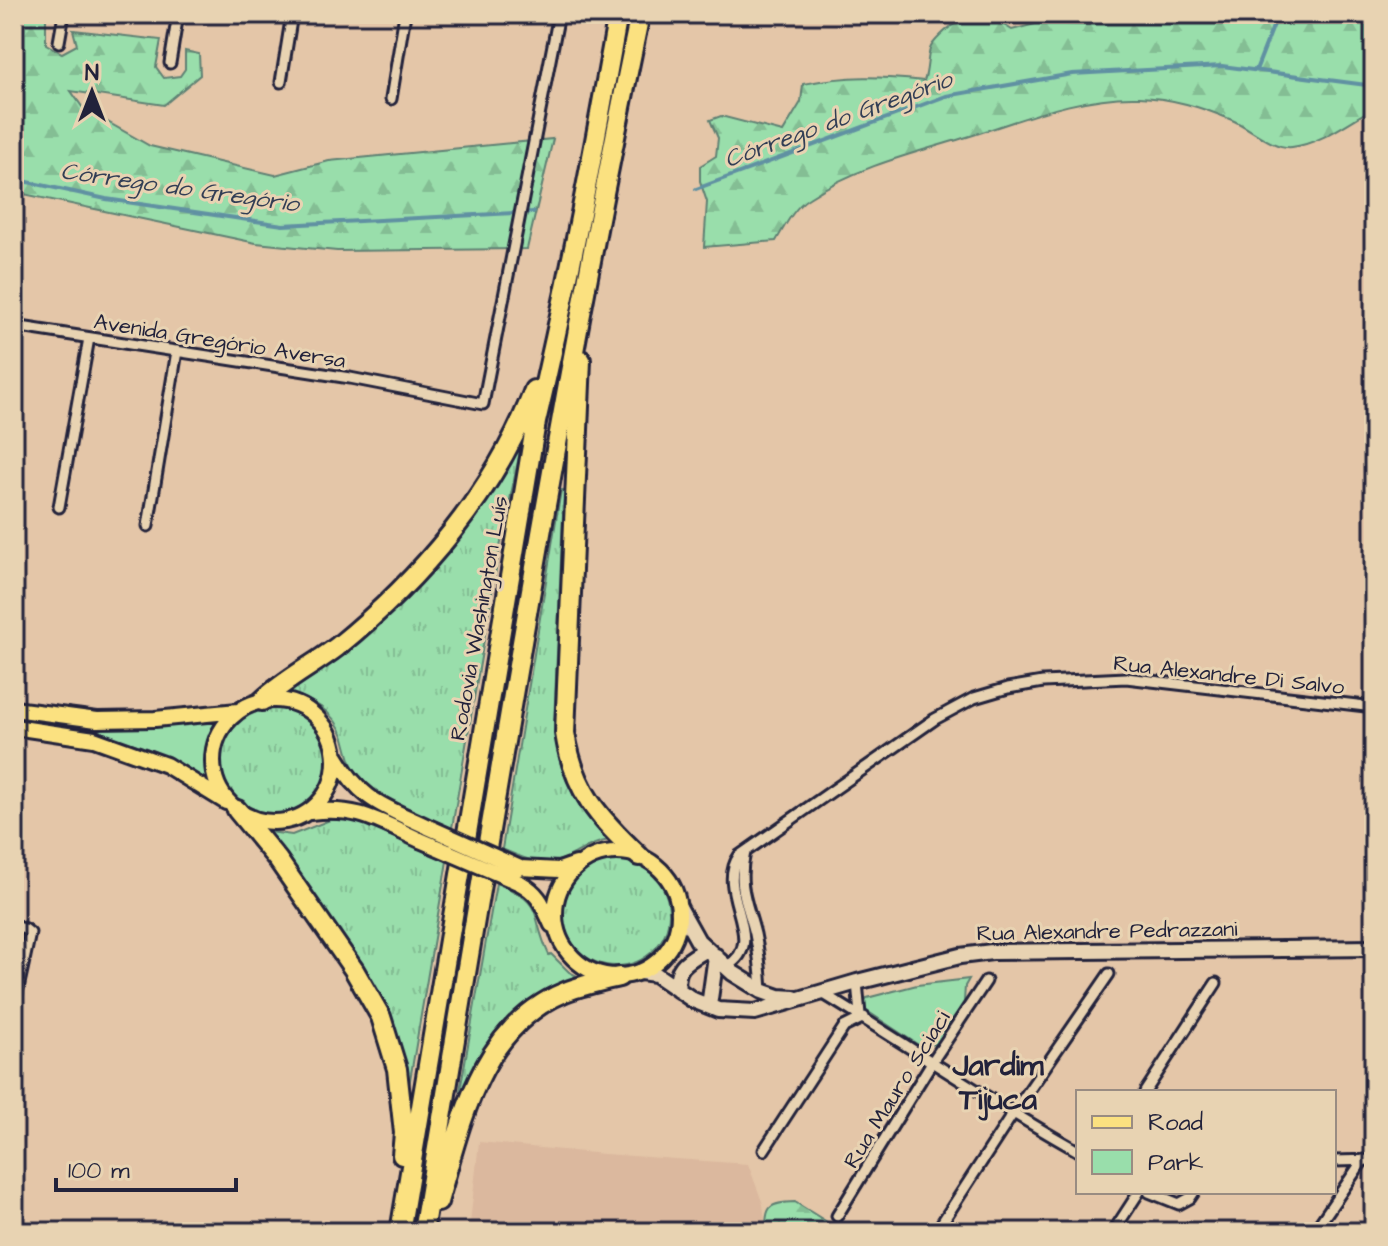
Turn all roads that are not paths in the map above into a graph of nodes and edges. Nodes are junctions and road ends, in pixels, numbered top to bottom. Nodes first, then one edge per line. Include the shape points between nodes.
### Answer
1 (64, 14) edge
2 (178, 14) edge
3 (292, 14) edge
4 (405, 14) edge
5 (559, 14) edge
6 (618, 14) edge
7 (640, 14) edge
8 (59, 42) dead end
9 (170, 63) dead end
10 (281, 82) dead end
11 (391, 99) dead end
12 (593, 239) junction
13 (561, 316) junction
14 (14, 326) edge
15 (89, 338) junction
16 (177, 351) junction
17 (59, 507) dead end
18 (148, 526) dead end
19 (262, 701) junction
20 (1374, 707) edge
21 (14, 709) edge
22 (238, 711) junction
23 (14, 727) edge
24 (336, 757) junction
25 (234, 808) junction
26 (309, 812) junction
27 (424, 834) junction
28 (745, 852) junction
29 (639, 856) junction
30 (584, 861) junction
31 (520, 876) junction
32 (679, 907) junction
33 (14, 926) edge
34 (558, 935) junction
35 (1374, 948) edge
36 (717, 957) junction
37 (640, 972) junction
38 (1109, 974) dead end
39 (619, 977) junction
40 (986, 981) dead end
41 (857, 982) junction
42 (1216, 983) dead end
43 (678, 990) junction
44 (762, 991) junction
45 (822, 993) junction
46 (799, 999) junction
47 (709, 1006) junction
48 (14, 1007) edge
49 (739, 1012) junction
50 (862, 1016) junction
51 (932, 1062) junction
52 (1146, 1090) edge
53 (1012, 1115) junction
54 (764, 1150) dead end
55 (1076, 1150) edge
56 (1363, 1160) junction
57 (1374, 1160) edge
58 (1336, 1161) edge
59 (1138, 1194) edge
60 (1154, 1194) edge
61 (1193, 1194) edge
62 (837, 1216) dead end
63 (398, 1232) edge
64 (423, 1232) edge
65 (429, 1232) edge
66 (936, 1232) edge
67 (1113, 1232) edge
68 (1314, 1232) edge

1 - 8 street
2 - 9 street
3 - 10 street
4 - 11 street
5 - 16 street, Avenida Gregório Aversa via 483,404
6 - 13 highway, Rodovia Washington Luís
7 - 12 highway
12 - 29 highway via 581,366 565,733 582,792
12 - 64 highway
13 - 19 highway via 525,414 455,526 368,620
13 - 63 highway, Rodovia Washington Luís via 536,422
14 - 15 street, Avenida Gregório Aversa
15 - 16 street, Avenida Gregório Aversa
15 - 17 street
16 - 18 street
19 - 22 main road
19 - 24 main road via 303,706 320,719
20 - 28 street, Rua Alexandre Di Salvo via 1126,678 1008,688 974,698 935,719
21 - 22 main road via 97,720
22 - 25 main road via 218,736 212,767 218,787
23 - 25 main road via 94,739 166,765
24 - 26 main road via 334,778
24 - 27 main road via 351,783
25 - 26 main road via 273,823
25 - 63 highway via 278,860 381,1017 397,1069 404,1133
26 - 27 main road via 362,813
27 - 31 main road, bridge
28 - 36 street via 736,860 732,880 745,946 739,959
28 - 44 street via 741,884
29 - 30 main road via 621,852
29 - 32 main road via 666,876
30 - 31 main road
30 - 34 main road via 557,893
31 - 34 main road via 541,899
32 - 36 street, Rua Alexandre Pedrazzani via 698,941
32 - 37 main road via 671,946
33 - 48 street via 30,933
34 - 39 main road via 588,970
35 - 41 street, Rua Alexandre Pedrazzani via 992,952
36 - 43 street via 684,961
36 - 44 street, Rua Alexandre Pedrazzani
36 - 47 street
37 - 39 main road
37 - 43 street, Rua Alexandre Pedrazzani via 655,974
38 - 53 street
39 - 65 highway via 544,1003 524,1016 493,1051 470,1096
40 - 51 street, Rua Mauro Sciaci
41 - 45 street, Rua Alexandre Pedrazzani
41 - 50 street
42 - 52 street
43 - 47 street, Rua Alexandre Pedrazzani
44 - 46 street, Rua Alexandre Pedrazzani
44 - 49 street
45 - 46 street, Rua Alexandre Pedrazzani
45 - 50 street
46 - 49 street, Rua Alexandre Pedrazzani
47 - 49 street, Rua Alexandre Pedrazzani
50 - 51 street
50 - 54 street via 844,1027
51 - 53 street
51 - 62 street, Rua Mauro Sciaci
53 - 55 street
53 - 66 street
56 - 57 street
56 - 58 street
56 - 68 street
59 - 67 street
60 - 61 street via 1179,1204

